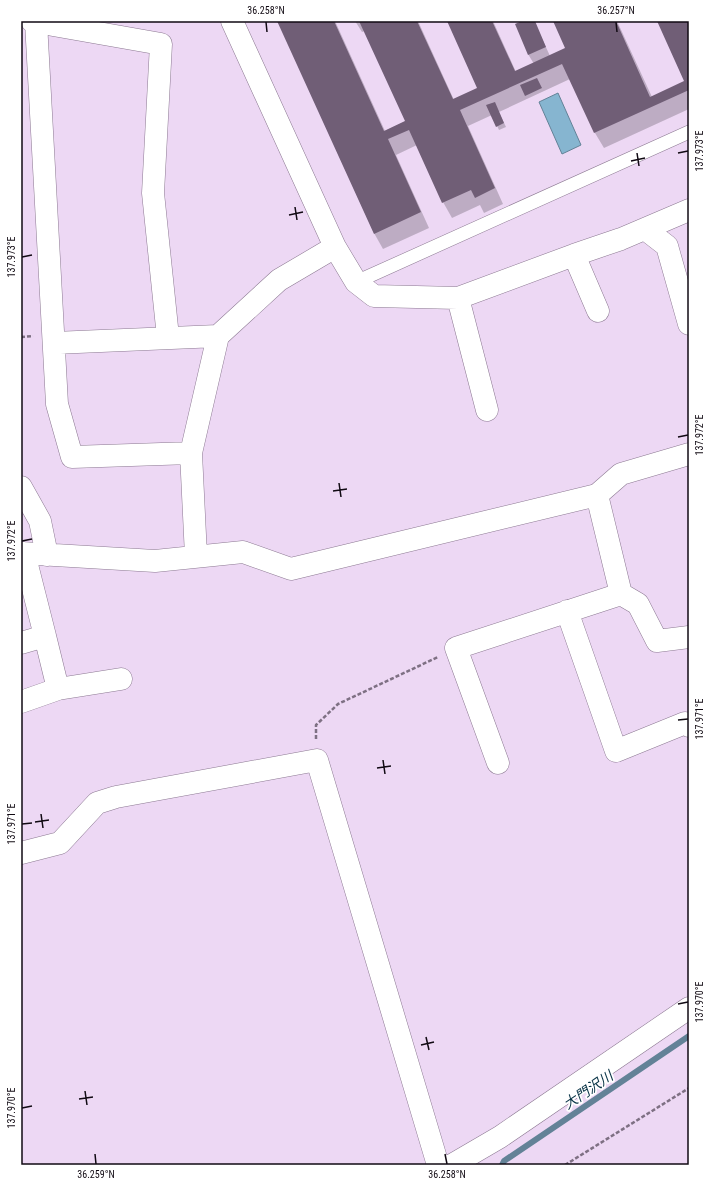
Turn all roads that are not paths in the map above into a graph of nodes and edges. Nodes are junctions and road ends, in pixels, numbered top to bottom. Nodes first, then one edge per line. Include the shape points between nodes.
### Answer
1 (232, 21) edge
2 (34, 22) edge
3 (689, 132) edge
4 (689, 210) edge
5 (646, 229) junction
6 (335, 247) junction
7 (574, 255) junction
8 (356, 282) junction
9 (458, 298) junction
10 (598, 311) dead end
11 (689, 324) edge
12 (218, 336) junction
13 (168, 337) junction
14 (54, 343) junction
15 (487, 410) dead end
16 (191, 453) junction
17 (689, 454) edge
18 (21, 487) edge
19 (597, 495) junction
20 (23, 553) edge
21 (47, 555) junction
22 (196, 556) junction
23 (621, 594) junction
24 (567, 611) junction
25 (45, 636) junction
26 (689, 637) edge
27 (21, 643) edge
28 (121, 679) dead end
29 (58, 689) junction
30 (21, 702) edge
31 (689, 726) edge
32 (498, 763) dead end
33 (21, 853) edge
34 (689, 1008) edge
35 (438, 1165) edge
36 (452, 1165) edge

1 - 6 street
2 - 13 street via 161,44 153,193
2 - 14 street
3 - 8 lane
4 - 5 street
5 - 7 street
5 - 11 street via 667,246
6 - 8 street
6 - 12 street via 279,280
7 - 9 street
7 - 10 street
8 - 9 street via 374,296
9 - 15 street
12 - 13 street
12 - 16 street
13 - 14 street
14 - 16 street via 57,404 72,457
16 - 22 street
17 - 19 street via 621,474
18 - 21 street via 40,522
19 - 22 street via 291,569 243,552
19 - 23 street
20 - 21 street
20 - 25 street
21 - 22 street via 155,561
23 - 24 street
23 - 26 street via 638,604 657,641
24 - 31 street via 616,750 685,723
24 - 32 street via 456,648
25 - 27 street
25 - 29 street
28 - 29 street
29 - 30 street
33 - 35 street via 60,843 97,803 116,797 317,760
34 - 36 street via 500,1137

